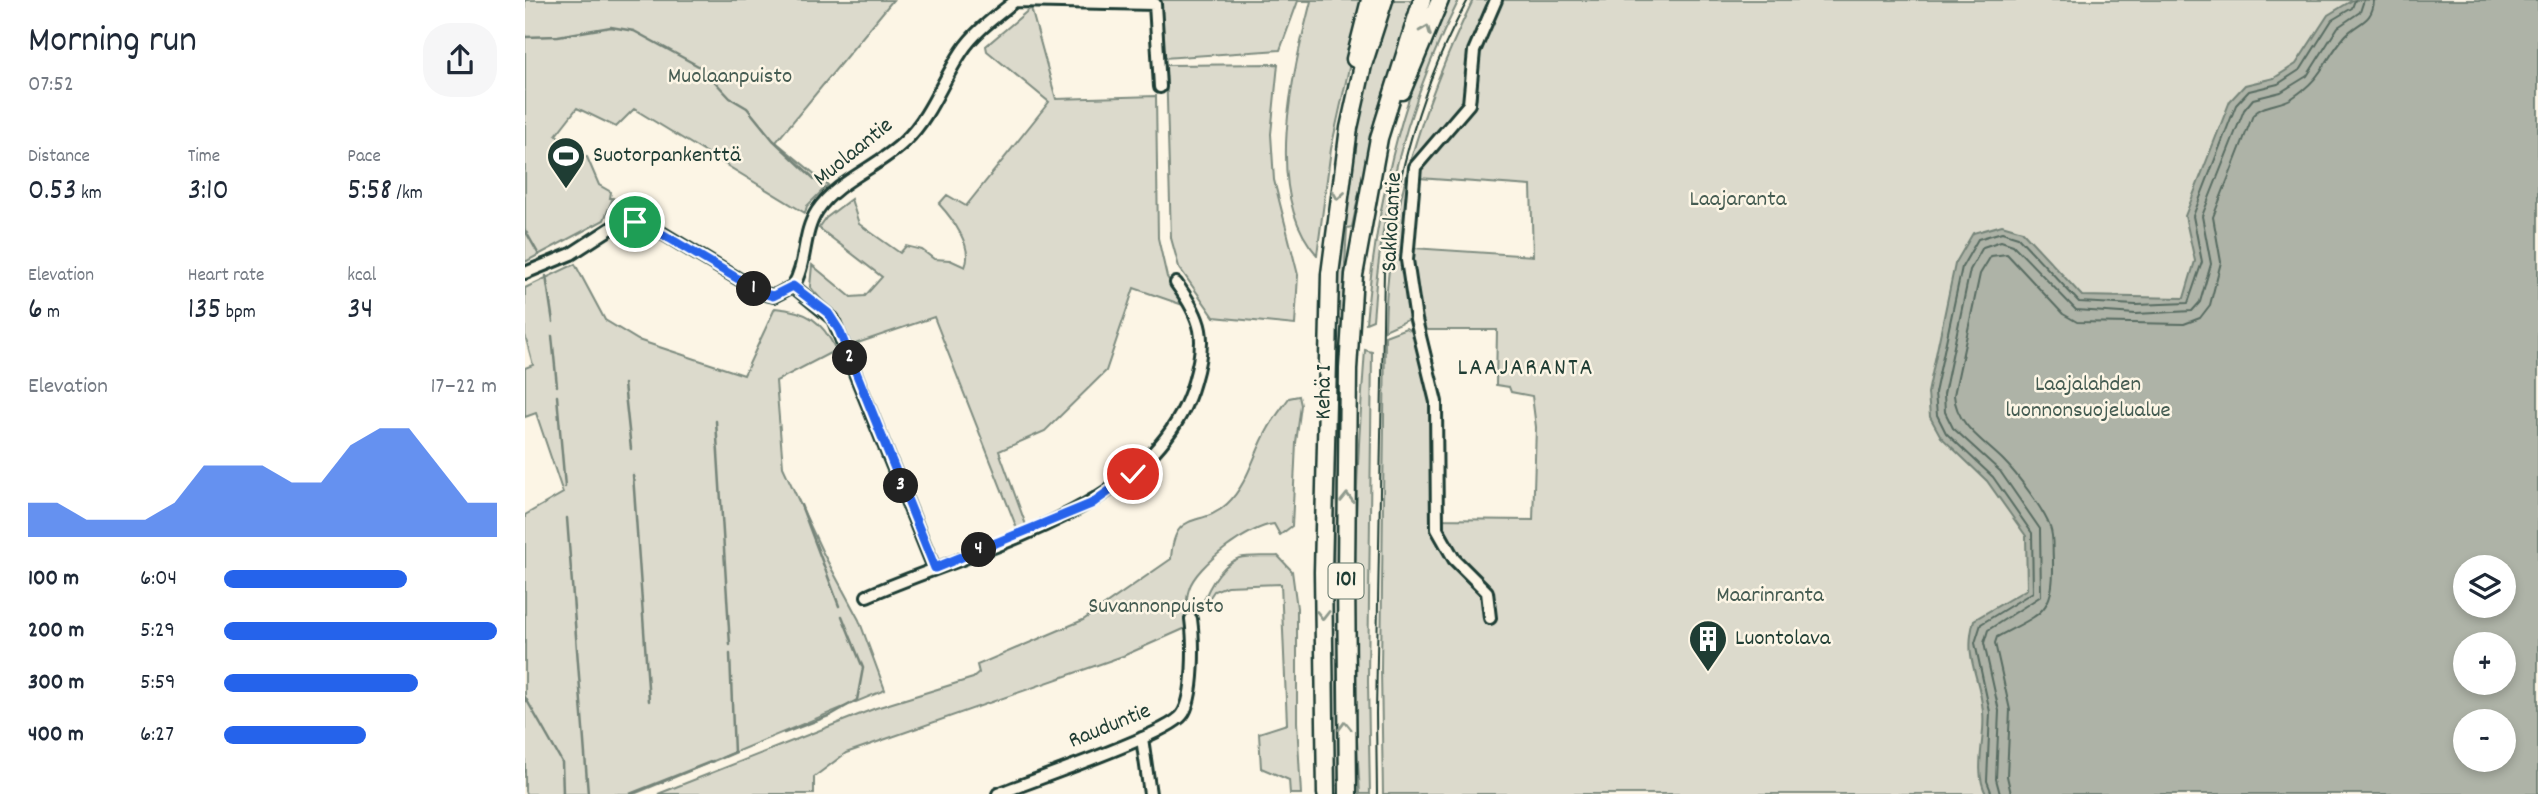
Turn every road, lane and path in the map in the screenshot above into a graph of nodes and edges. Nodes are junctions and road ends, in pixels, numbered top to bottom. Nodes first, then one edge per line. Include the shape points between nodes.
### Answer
1 (1370, 0) edge
2 (1384, 0) edge
3 (1422, 0) edge
4 (1440, 0) edge
5 (1496, 0) edge
6 (1015, 1) edge
7 (1160, 86) dead end
8 (1349, 128) junction
9 (1379, 138) junction
10 (525, 272) edge
11 (1176, 283) dead end
12 (793, 286) junction
13 (935, 568) junction
14 (867, 596) dead end
15 (1490, 618) dead end
16 (1191, 619) dead end
17 (1142, 738) junction
18 (998, 794) edge
19 (1150, 794) edge
20 (1326, 794) edge
21 (1348, 794) edge

1 - 8 highway via 1354,63
2 - 8 highway, Kehä I
3 - 9 highway, Kehä I / 101
9 -> 4 highway
5 - 15 street, Sakkolantie via 1474,51 1469,104 1415,167 1408,260 1416,320 1436,402 1437,529 1454,559 1487,592
6 - 7 street via 1155,4
6 - 12 street, Muolaantie via 969,41 929,112 906,140 818,210
8 -> 20 highway, Kehä I / 101 via 1333,228 1328,318 1323,572
21 -> 9 highway, Kehä I / 101 via 1350,319 1360,234
10 - 12 street via 571,254 619,223 635,222 762,293 773,296
11 - 13 street via 1199,321 1203,344 1192,392 1164,439 1133,474 1091,504
12 - 13 street via 833,319
13 - 14 street
16 - 17 street, Rauduntie via 1186,709 1171,725
17 - 18 street, Rauduntie
17 - 19 street

